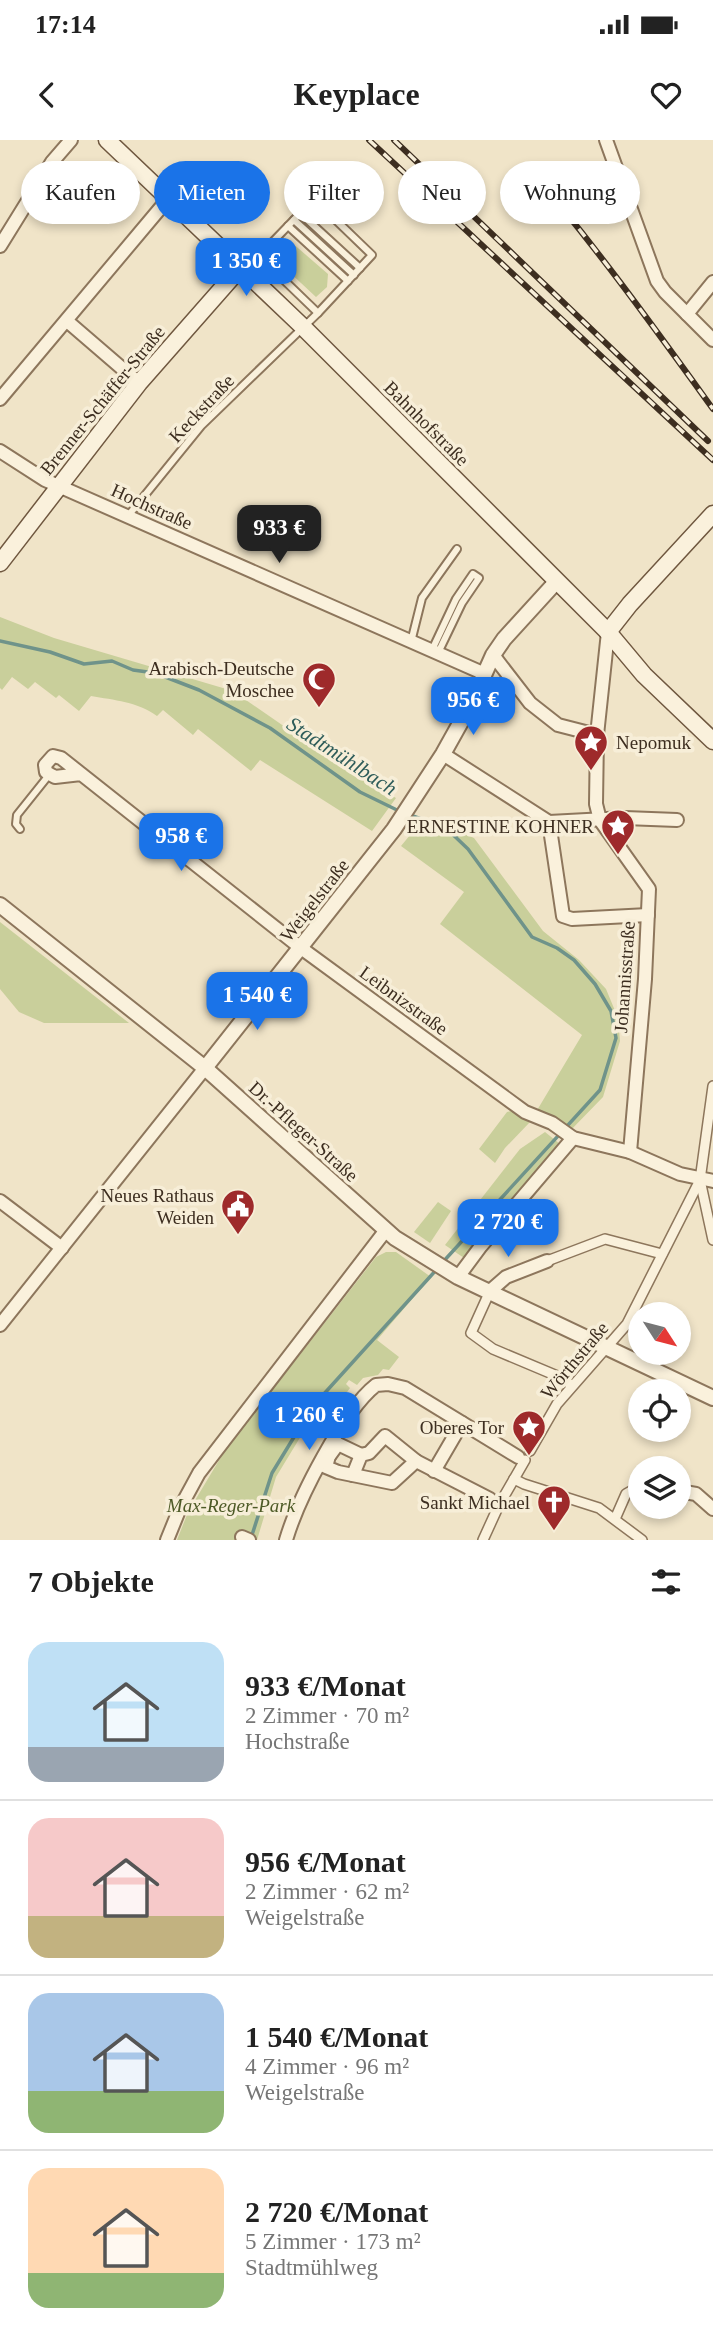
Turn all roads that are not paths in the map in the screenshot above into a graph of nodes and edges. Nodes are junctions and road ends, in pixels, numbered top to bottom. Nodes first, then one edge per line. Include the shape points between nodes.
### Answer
1 (71, 140) edge
2 (107, 140) edge
3 (606, 140) edge
4 (154, 185) edge
5 (154, 216) edge
6 (195, 224) edge
7 (298, 224) edge
8 (312, 224) edge
9 (339, 224) edge
10 (288, 226) joint
11 (0, 246) edge
12 (259, 256) junction
13 (241, 267) junction
14 (360, 268) junction
15 (351, 278) junction
16 (713, 282) edge
17 (318, 313) junction
18 (687, 314) junction
19 (67, 321) junction
20 (303, 327) junction
21 (713, 340) edge
22 (139, 383) junction
23 (0, 399) edge
24 (0, 451) edge
25 (60, 486) junction
26 (713, 514) edge
27 (128, 516) junction
28 (457, 549) dead end
29 (0, 563) edge
30 (556, 582) junction
31 (608, 632) junction
32 (411, 642) junction
33 (435, 652) junction
34 (493, 655) junction
35 (485, 674) junction
36 (597, 735) junction
37 (713, 741) edge
38 (443, 754) junction
39 (81, 774) junction
40 (49, 775) junction
41 (600, 820) junction
42 (677, 820) dead end
43 (549, 822) junction
44 (20, 829) dead end
45 (0, 905) edge
46 (648, 915) junction
47 (301, 948) junction
48 (205, 1068) junction
49 (713, 1086) edge
50 (569, 1136) junction
51 (630, 1152) junction
52 (706, 1181) edge
53 (0, 1201) edge
54 (386, 1230) junction
55 (713, 1240) edge
56 (62, 1248) junction
57 (662, 1254) junction
58 (547, 1261) joint
59 (446, 1271) junction
60 (490, 1291) junction
61 (0, 1325) edge
62 (607, 1348) junction
63 (571, 1385) junction
64 (713, 1398) edge
65 (463, 1423) junction
66 (328, 1454) junction
67 (361, 1455) junction
68 (524, 1457) junction
69 (416, 1461) junction
70 (434, 1471) junction
71 (353, 1475) junction
72 (514, 1479) junction
73 (628, 1493) edge
74 (691, 1493) edge
75 (495, 1502) junction
76 (713, 1507) edge
77 (615, 1520) junction
78 (638, 1539) edge
79 (167, 1540) edge
80 (286, 1540) edge
81 (484, 1540) edge

1 - 11 street via 52,162
2 - 4 main road, Bahnhofstraße
3 - 18 street via 657,281
5 - 19 street
6 - 13 main road, Bahnhofstraße
7 - 15 lane
8 - 14 lane
9 - 14 lane via 372,255
10 - 12 lane
10 - 15 lane
12 - 13 lane
12 - 17 lane
13 - 20 main road, Bahnhofstraße
13 - 22 main road, Brenner-Schäffer-Straße
14 - 15 lane, Keckstraße
15 - 17 lane, Keckstraße
16 - 18 street
17 - 20 lane, Keckstraße
18 - 21 street
19 - 22 street
19 - 23 street
20 - 27 lane, Keckstraße via 201,426
20 - 30 main road, Bahnhofstraße
22 - 25 main road, Brenner-Schäffer-Straße
24 - 25 street, Hochstraße
25 - 27 street, Hochstraße
25 - 29 main road, Brenner-Schäffer-Straße
26 - 31 main road
27 - 32 street, Hochstraße
28 - 32 lane via 422,598
30 - 31 main road, Bahnhofstraße
30 - 34 street, Weigelstraße
31 - 36 street, Johannisstraße
31 - 37 main road, Bahnhofstraße via 644,675
32 - 33 street, Hochstraße
33 - 33 lane via 479,578 473,573 456,598
33 - 35 street, Hochstraße
34 - 35 street, Weigelstraße
34 - 36 street via 530,703 558,725
35 - 38 street, Weigelstraße
36 - 41 street, Johannisstraße
38 - 43 street
38 - 47 street, Weigelstraße via 394,829
39 - 40 street
39 - 40 street, Leibnizstraße via 53,756 44,769
39 - 47 street, Leibnizstraße
40 - 44 lane via 17,815
41 - 42 street
41 - 43 street
41 - 46 street, Johannisstraße via 649,889
43 - 46 street via 563,916
45 - 48 street, Dr.-Pfleger-Straße
46 - 51 street, Johannisstraße
47 - 48 street, Weigelstraße
47 - 50 street, Leibnizstraße via 525,1112
48 - 54 street, Dr.-Pfleger-Straße
48 - 56 street, Weigelstraße
49 - 52 street
50 - 51 street, Leibnizstraße
50 - 59 street via 481,1246
51 - 52 street, Leibnizstraße
52 - 55 street
52 - 57 street, Wörthstraße
53 - 56 street
54 - 59 street, Dr.-Pfleger-Straße
54 - 79 street via 199,1473
56 - 61 street, Weigelstraße
57 - 58 street via 605,1239
57 - 62 street, Wörthstraße via 627,1324
58 - 60 street via 506,1278
59 - 60 street, Dr.-Pfleger-Straße
60 - 62 street, Dr.-Pfleger-Straße
60 - 63 street via 471,1333 493,1349
62 - 63 street, Wörthstraße
62 - 64 street, Dr.-Pfleger-Straße
63 - 68 street, Wörthstraße
65 - 66 street via 405,1388 376,1385 355,1409
65 - 68 street
65 - 70 street
66 - 67 street via 338,1444
66 - 71 street via 326,1467
66 - 80 street via 300,1500
67 - 69 street via 385,1436
67 - 71 street
68 - 72 street, Wörthstraße
69 - 70 street
69 - 71 street via 392,1483
70 - 75 street
72 - 75 street, Wörthstraße
72 - 77 street via 599,1508
73 - 77 street
74 - 76 street
75 - 81 street, Wörthstraße
77 - 78 street

